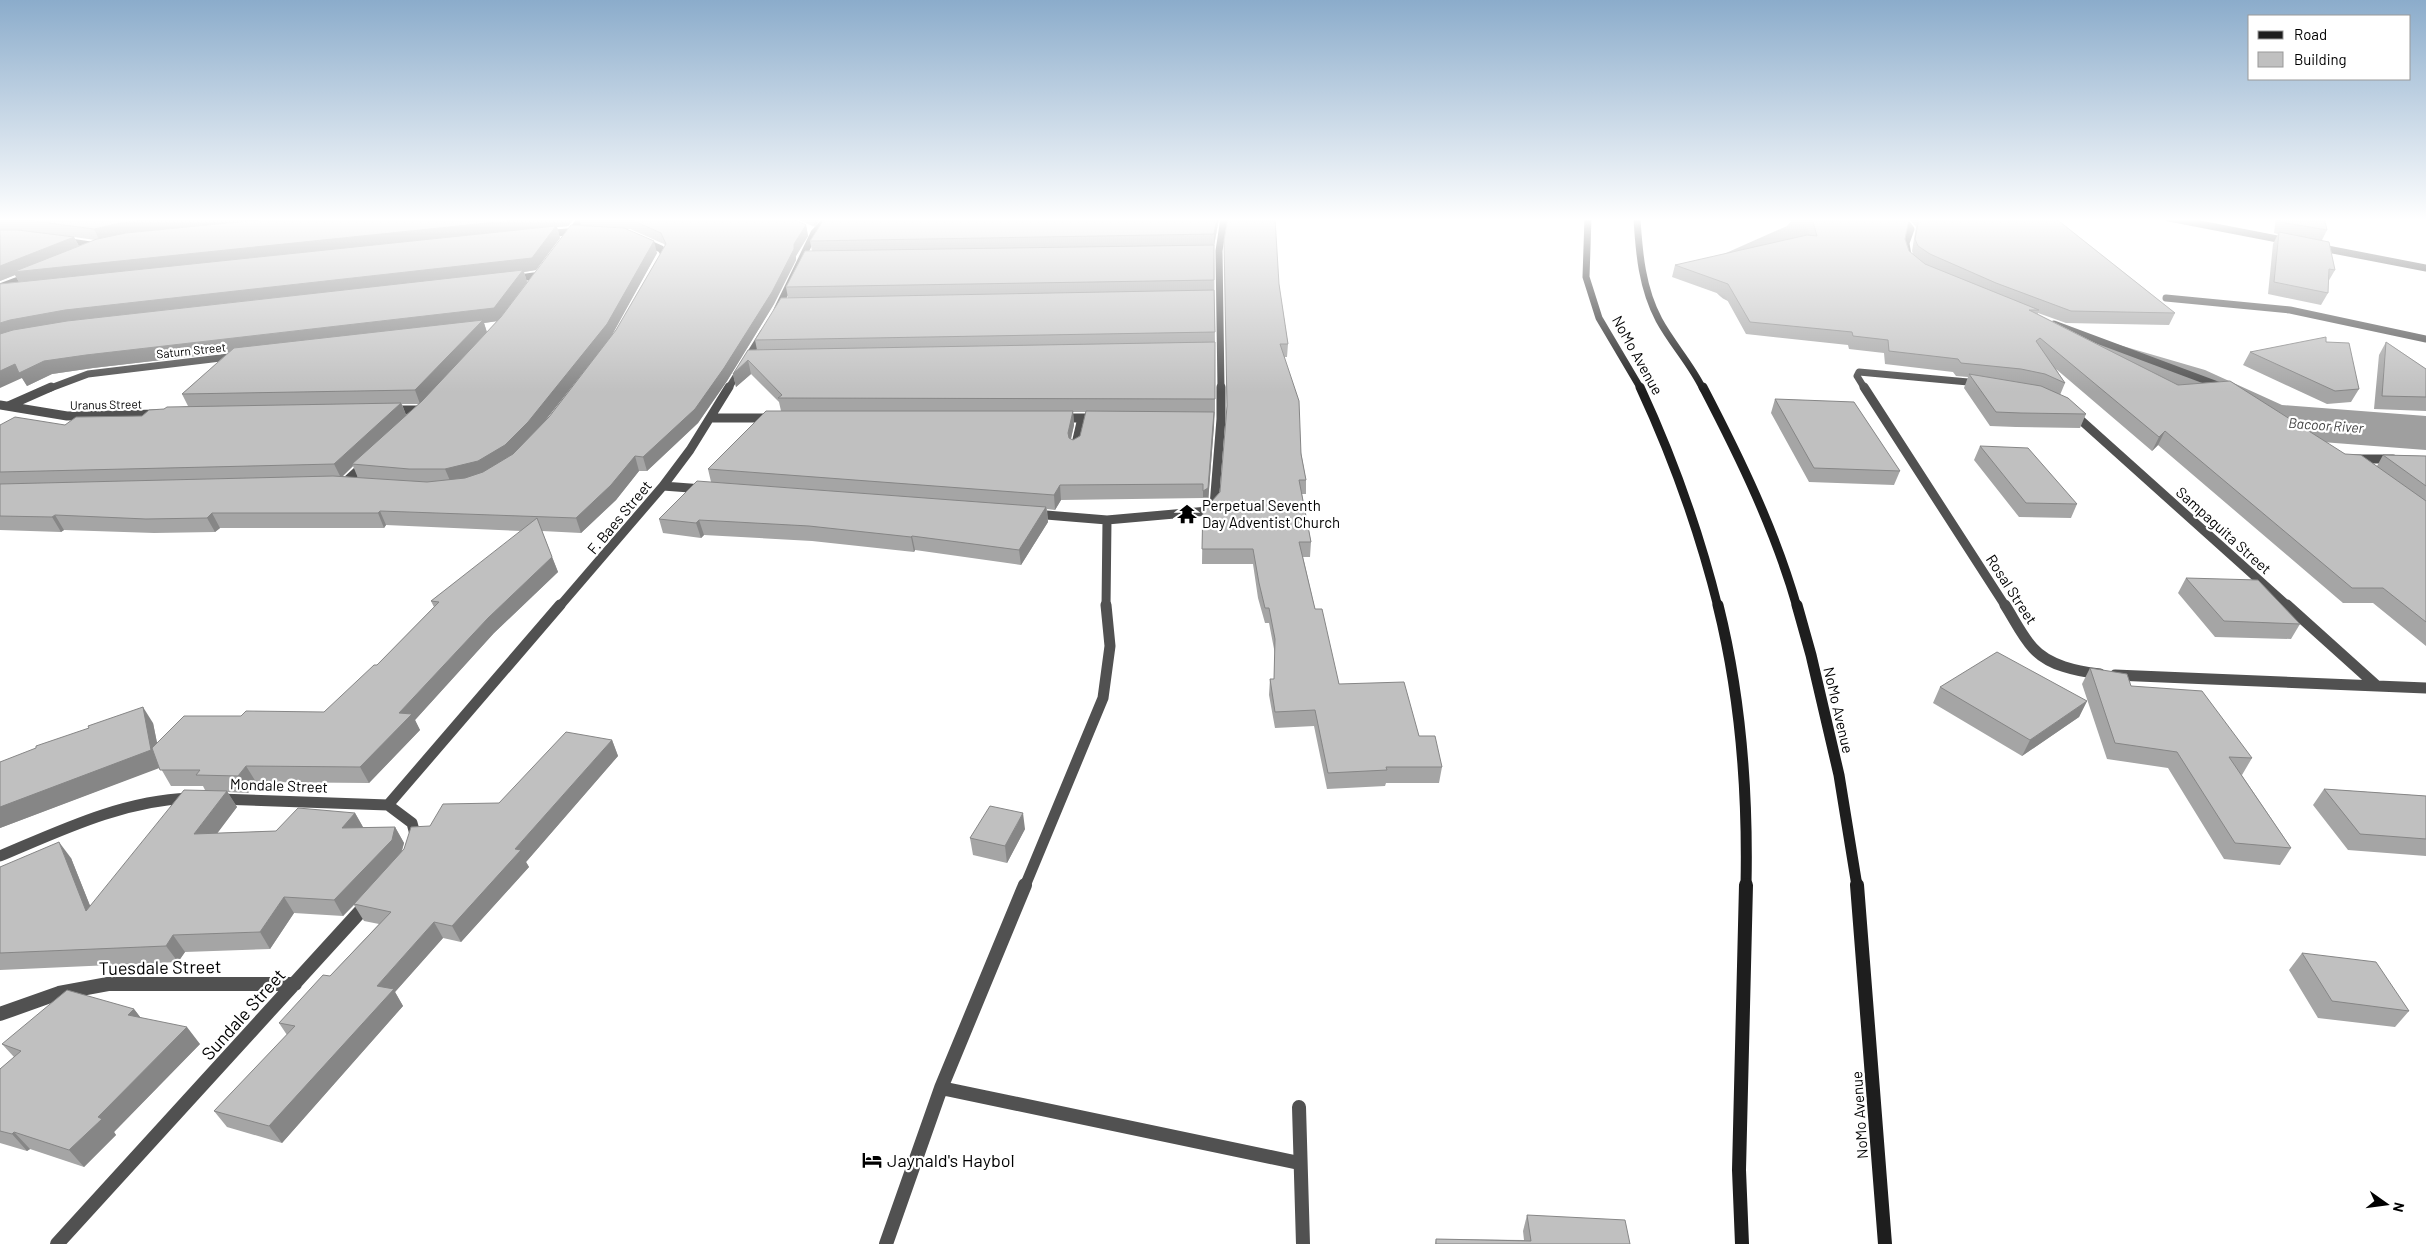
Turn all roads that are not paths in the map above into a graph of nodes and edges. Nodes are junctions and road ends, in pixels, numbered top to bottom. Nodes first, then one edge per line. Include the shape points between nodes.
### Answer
1 (28, 276) edge
2 (533, 276) edge
3 (540, 276) edge
4 (798, 276) edge
5 (1220, 276) edge
6 (1586, 276) edge
7 (1643, 276) edge
8 (502, 280) edge
9 (535, 283) edge
10 (0, 288) edge
11 (10, 291) edge
12 (0, 292) edge
13 (1210, 297) edge
14 (1220, 297) junction
15 (2166, 298) dead end
16 (2043, 320) edge
17 (2426, 339) edge
18 (1212, 350) edge
19 (1222, 350) junction
20 (243, 355) edge
21 (1990, 385) edge
22 (2229, 390) edge
23 (429, 403) edge
24 (4, 406) edge
25 (2066, 407) edge
26 (383, 410) edge
27 (423, 410) junction
28 (166, 414) edge
29 (416, 417) edge
30 (710, 418) junction
31 (778, 418) edge
32 (1053, 418) edge
33 (1082, 418) junction
34 (1102, 418) edge
35 (1211, 419) edge
36 (1221, 419) junction
37 (1075, 448) edge
38 (372, 457) edge
39 (2407, 459) edge
40 (2365, 470) edge
41 (333, 484) edge
42 (343, 484) junction
43 (352, 485) edge
44 (663, 486) junction
45 (713, 490) edge
46 (1020, 513) edge
47 (1107, 520) junction
48 (2377, 686) junction
49 (2426, 688) edge
50 (388, 805) junction
51 (410, 852) edge
52 (0, 856) edge
53 (380, 889) edge
54 (295, 984) junction
55 (0, 1014) edge
56 (941, 1088) junction
57 (1299, 1108) dead end
58 (1299, 1163) junction
59 (57, 1244) edge
60 (886, 1244) edge
61 (1303, 1244) edge
62 (1742, 1244) edge
63 (1885, 1244) edge

1 - 10 street
2 - 8 street
3 - 9 street
4 - 30 street, F. Baes Street via 785,305 768,324 752,358
5 - 14 street
6 - 62 main road, NoMo Avenue via 1599,318 1636,378 1668,447 1706,558 1729,649 1744,762 1747,844 1739,1170
7 - 63 main road, NoMo Avenue via 1660,319 1698,378 1736,452 1784,562 1811,655 1856,867
11 - 12 street
13 - 14 street
14 - 19 street
15 - 17 street via 2234,302 2290,310
16 - 22 street
18 - 19 street
19 - 36 street
20 - 24 street, Saturn Street via 88,374
21 - 48 street, Rosal Street via 1867,371 1859,372 1857,376 2020,629 2033,648 2052,663 2074,671 2099,674
23 - 27 street
24 - 28 street, Uranus Street via 67,416
25 - 48 street, Sampaguita Street
26 - 27 street
27 - 29 street
30 - 31 street
30 - 44 street, F. Baes Street
32 - 33 street
33 - 34 street
33 - 37 street
35 - 36 street
36 - 47 street via 1214,506 1198,512
38 - 42 street
39 - 40 street via 2346,458
41 - 42 street
42 - 43 street
44 - 45 street
44 - 50 street, F. Baes Street
46 - 47 street
47 - 56 street via 1106,614 1110,646 1102,698
48 - 49 street, Rosal Street
50 - 51 street via 412,823 416,837
50 - 52 street, Mondale Street via 184,798 146,801 104,814
53 - 54 street, Sundale Street
54 - 55 street, Tuesdale Street via 108,984 59,993
54 - 59 street, Sundale Street
56 - 58 street
56 - 60 street
57 - 58 street
58 - 61 street

